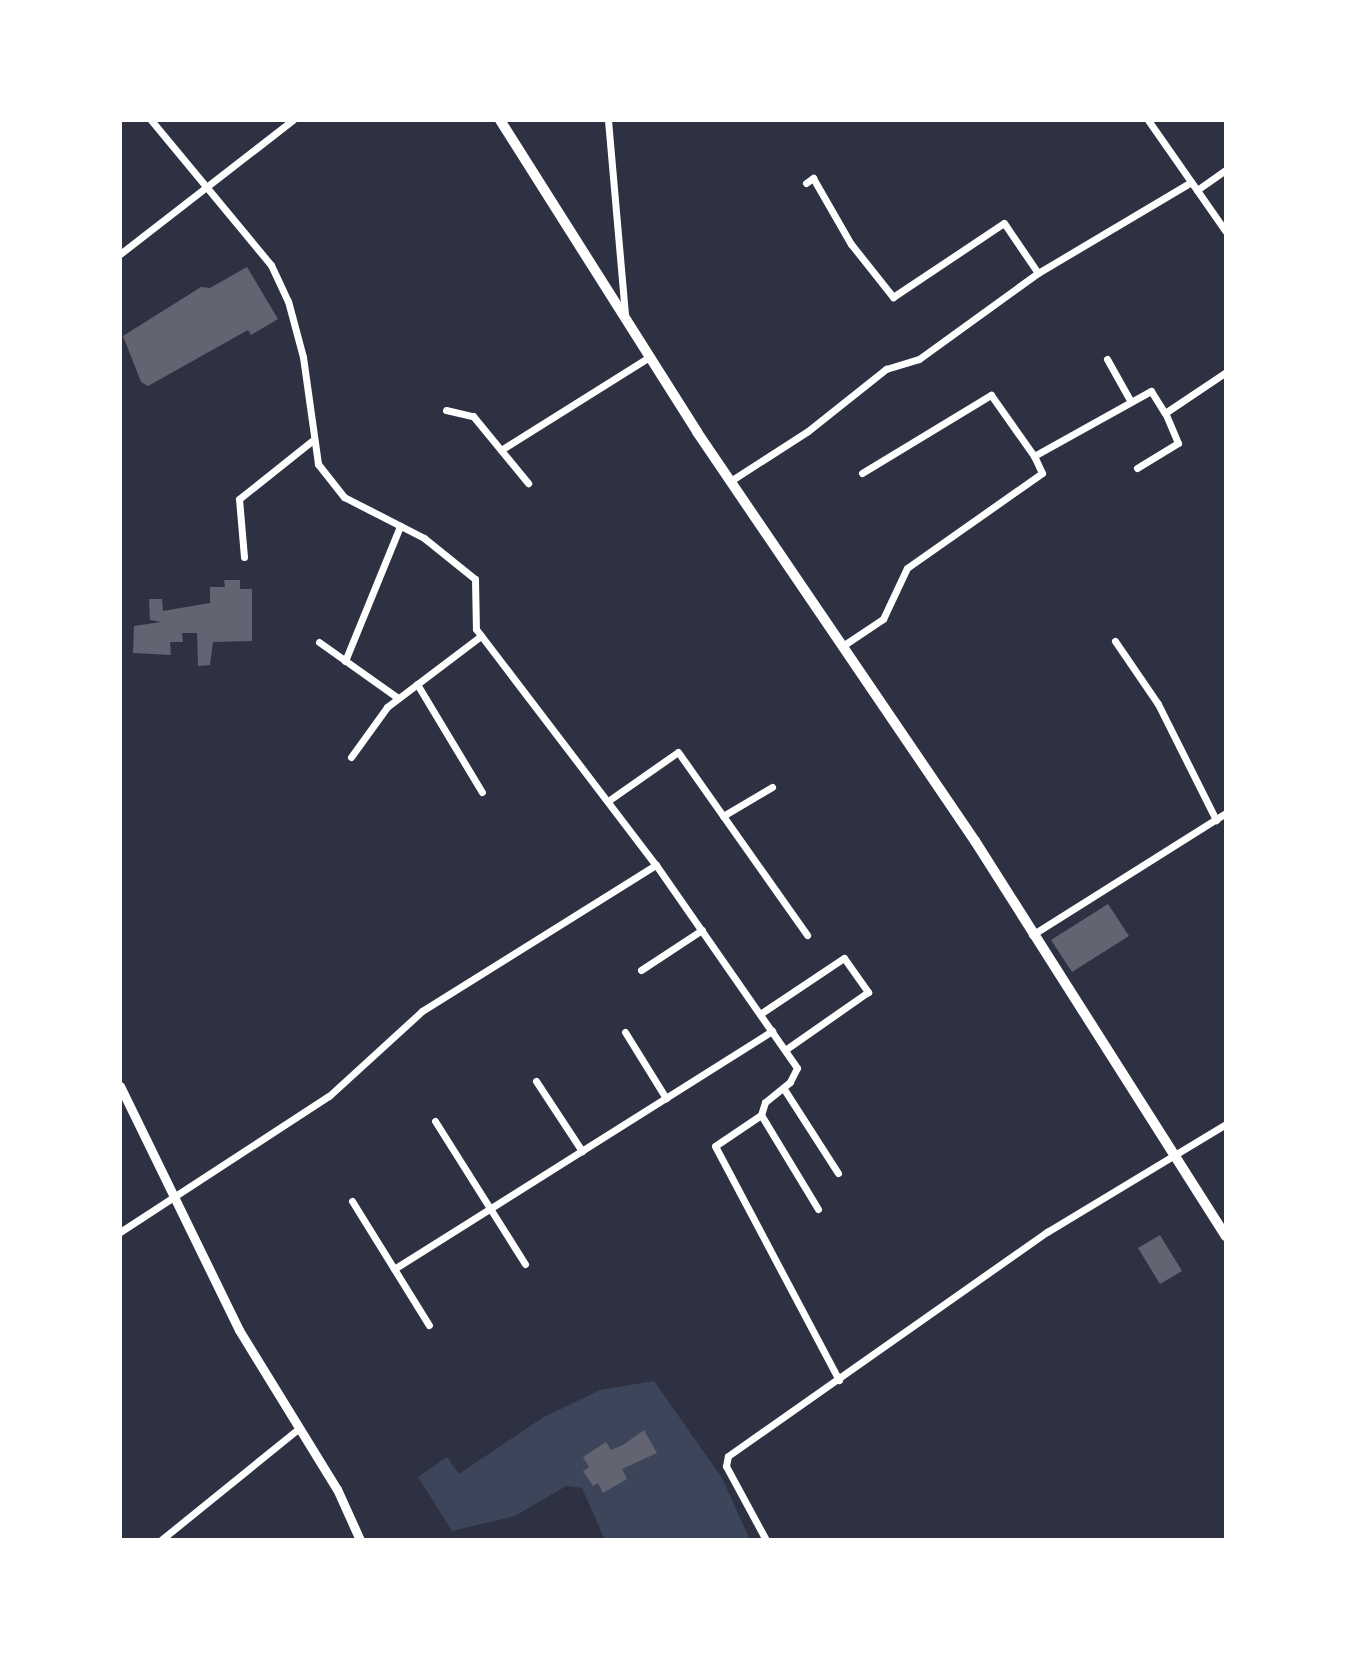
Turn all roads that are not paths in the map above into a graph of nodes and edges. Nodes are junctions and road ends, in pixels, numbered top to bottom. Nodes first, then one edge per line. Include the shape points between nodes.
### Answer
1 (151, 120) edge
2 (293, 120) edge
3 (500, 120) edge
4 (608, 120) edge
5 (1148, 120) edge
6 (1226, 170) edge
7 (1191, 182) junction
8 (806, 183) dead end
9 (208, 190) junction
10 (1197, 190) junction
11 (1226, 232) edge
12 (120, 254) edge
13 (1038, 273) junction
14 (626, 321) junction
15 (649, 357) junction
16 (1107, 359) dead end
17 (1226, 372) edge
18 (1131, 402) junction
19 (446, 410) dead end
20 (1165, 413) junction
21 (312, 441) junction
22 (501, 450) junction
23 (1034, 456) junction
24 (1137, 468) dead end
25 (862, 473) dead end
26 (732, 480) junction
27 (528, 483) dead end
28 (400, 526) junction
29 (244, 557) dead end
30 (481, 636) junction
31 (1115, 641) dead end
32 (319, 642) dead end
33 (844, 645) junction
34 (345, 661) junction
35 (417, 684) junction
36 (398, 698) junction
37 (351, 757) dead end
38 (772, 787) dead end
39 (482, 792) dead end
40 (608, 801) junction
41 (1226, 813) edge
42 (723, 816) junction
43 (1216, 820) junction
44 (656, 865) junction
45 (702, 930) junction
46 (807, 935) dead end
47 (1032, 935) junction
48 (641, 970) dead end
49 (760, 1014) junction
50 (772, 1031) junction
51 (625, 1032) dead end
52 (785, 1050) junction
53 (536, 1081) dead end
54 (120, 1086) edge
55 (784, 1089) junction
56 (666, 1098) junction
57 (761, 1115) junction
58 (435, 1121) dead end
59 (1226, 1124) edge
60 (582, 1151) junction
61 (1174, 1154) junction
62 (838, 1173) dead end
63 (174, 1200) junction
64 (352, 1201) dead end
65 (490, 1208) junction
66 (818, 1209) dead end
67 (120, 1232) edge
68 (1226, 1236) edge
69 (525, 1264) dead end
70 (394, 1269) junction
71 (429, 1325) dead end
72 (839, 1380) junction
73 (297, 1430) junction
74 (161, 1540) edge
75 (360, 1540) edge
76 (766, 1540) edge

1 - 9 street
2 - 9 street
3 - 14 main road
4 - 14 street
5 - 7 street
6 - 10 street
7 - 10 street
7 - 13 street
8 - 13 street via 813,178 851,244 893,297 1004,223
9 - 12 street
9 - 21 street via 264,256 288,301 303,357
10 - 11 street
13 - 26 street via 919,359 886,369 808,431
14 - 15 main road
15 - 22 street
15 - 26 main road
16 - 18 street
17 - 20 street
18 - 20 street via 1151,391
18 - 23 street
19 - 22 street via 473,416
20 - 24 street via 1178,443
21 - 28 street via 318,464 344,497
21 - 29 street via 239,499
22 - 27 street
23 - 25 street via 991,395
23 - 33 street via 1042,473 907,568 883,619
26 - 33 main road
28 - 30 street via 424,538 475,579 473,613
28 - 34 street
30 - 35 street
30 - 40 street
31 - 43 street via 1158,704
32 - 34 street
33 - 47 main road
34 - 36 street
35 - 36 street
35 - 39 street
36 - 37 street
38 - 42 street
40 - 42 street via 678,752
40 - 44 street
41 - 43 street
42 - 46 street
43 - 47 street
44 - 45 street
44 - 63 street via 422,1011 329,1096
45 - 48 street
45 - 49 street
47 - 61 main road
49 - 50 street
49 - 52 street via 844,958 868,992
50 - 52 street
50 - 56 street
51 - 56 street
52 - 55 street via 797,1068
53 - 60 street
54 - 63 street
55 - 57 street via 765,1102
55 - 62 street
56 - 60 street
57 - 66 street
57 - 72 street via 715,1146
58 - 65 street
59 - 61 street
60 - 65 street
61 - 68 main road
61 - 72 street via 1047,1232
63 - 67 street
63 - 73 street
64 - 70 street
65 - 69 street
65 - 70 street
70 - 71 street
72 - 76 street via 728,1456 726,1466
73 - 74 street
73 - 75 street via 337,1489

